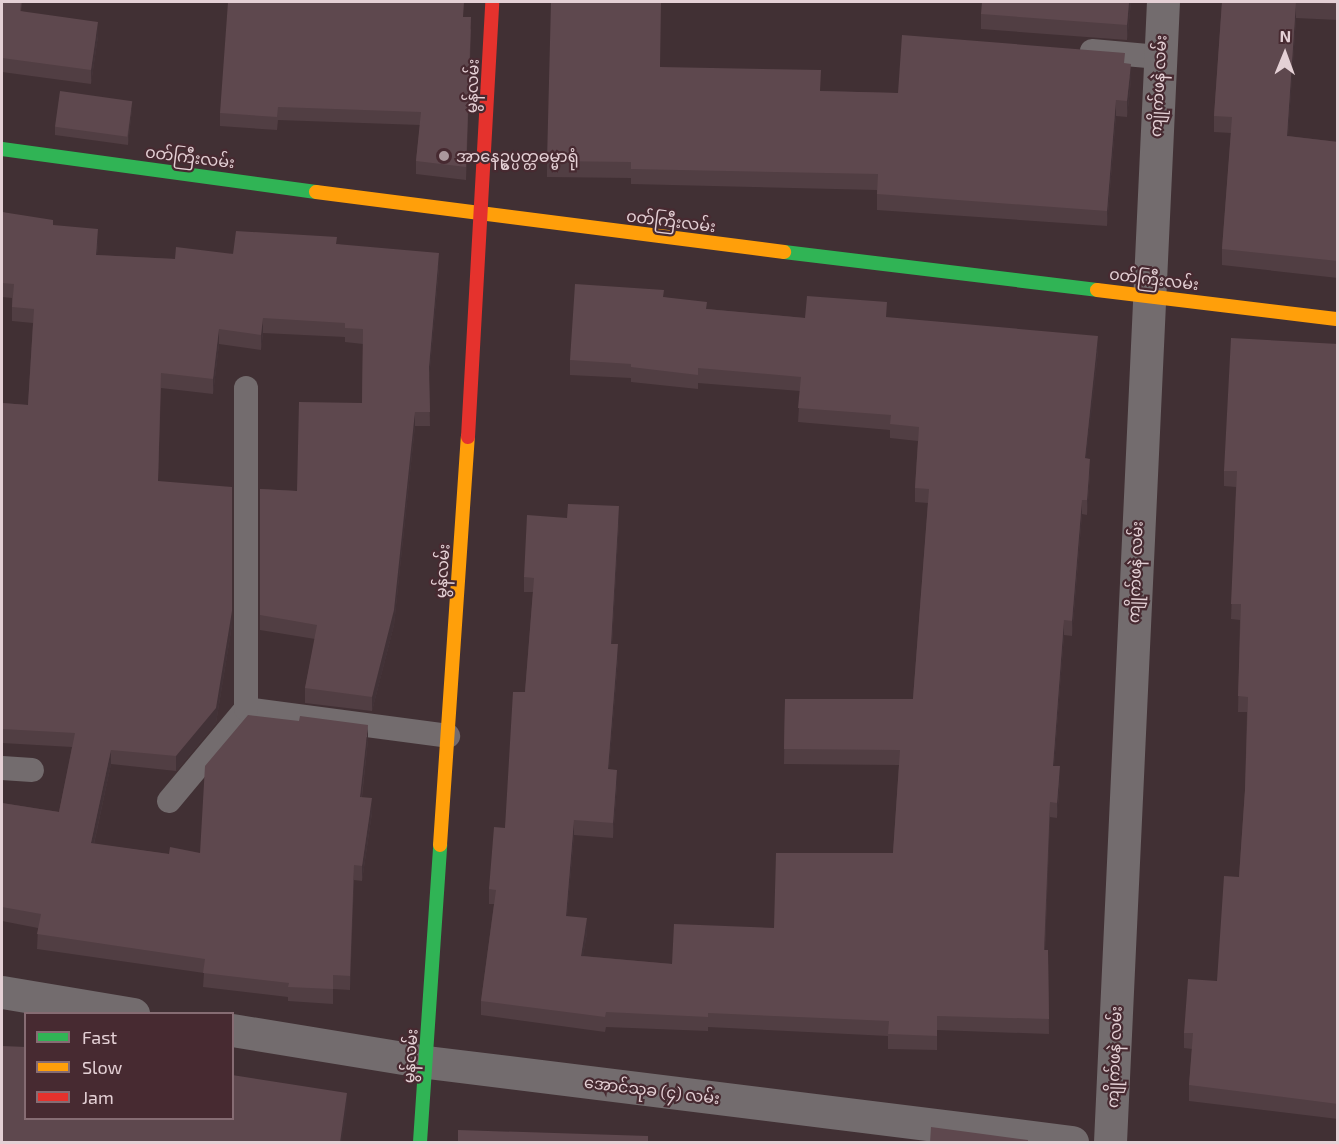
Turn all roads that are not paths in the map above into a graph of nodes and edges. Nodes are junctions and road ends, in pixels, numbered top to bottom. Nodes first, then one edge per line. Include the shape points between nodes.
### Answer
1 (492, 2) edge
2 (1163, 2) edge
3 (1068, 50) edge
4 (1159, 57) junction
5 (2, 149) edge
6 (483, 212) junction
7 (1147, 294) junction
8 (1338, 319) edge
9 (246, 388) dead end
10 (246, 709) junction
11 (448, 735) junction
12 (2, 768) edge
13 (32, 770) dead end
14 (169, 801) dead end
15 (2, 992) edge
16 (121, 1012) edge
17 (234, 1030) edge
18 (427, 1062) junction
19 (420, 1143) edge
20 (1072, 1143) edge
21 (1110, 1143) edge

1 - 6 street, မွန်လမ်း
2 - 4 street, ကျိုက်ဖနဲ လမ်း
3 - 4 lane
4 - 7 street, ကျိုက်ဖနဲ လမ်း
5 - 6 street, ၀တ်ကြီးလမ်း
6 - 7 street, ၀တ်ကြီးလမ်း via 576,227
6 - 11 street, မွန်လမ်း
7 - 8 street, ၀တ်ကြီးလမ်း
7 - 21 street, ကျိုက်ဖနဲ လမ်း
9 - 10 lane
10 - 11 lane
10 - 14 lane
11 - 18 street, မွန်လမ်း
12 - 13 lane
15 - 16 street
17 - 18 street, အောင်သုခ (၄) လမ်း
18 - 19 street, မွန်လမ်း
18 - 20 street, အောင်သုခ (၄) လမ်း

